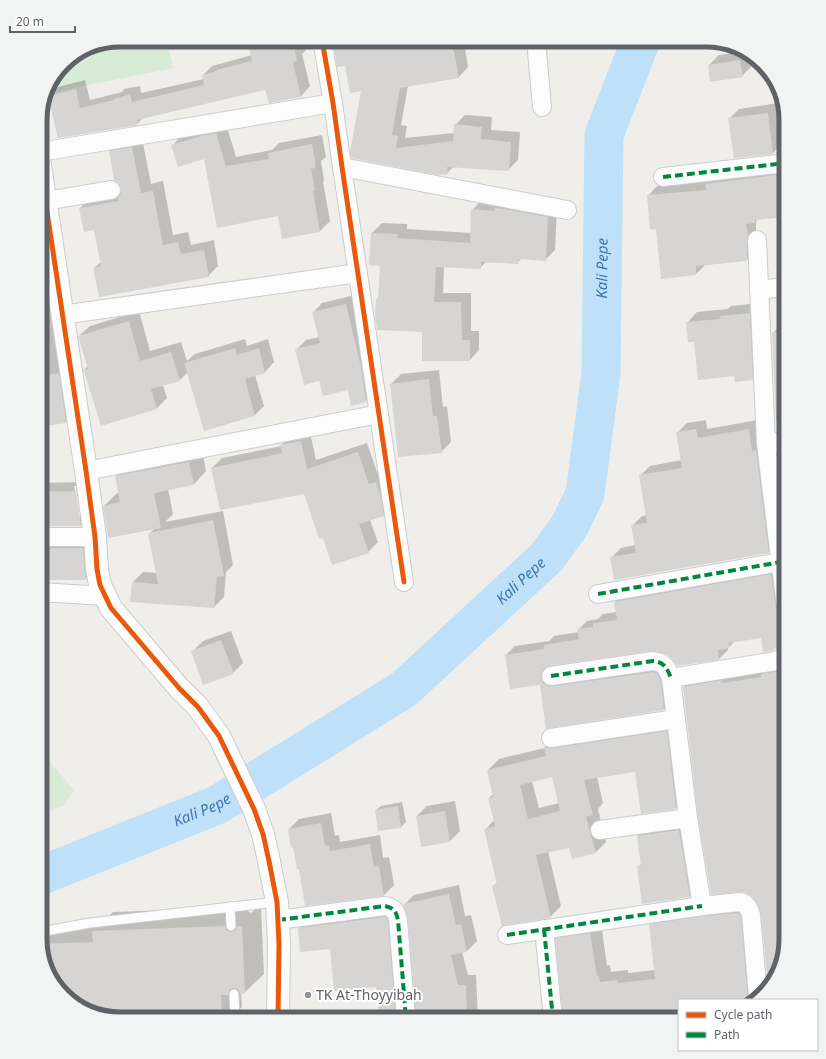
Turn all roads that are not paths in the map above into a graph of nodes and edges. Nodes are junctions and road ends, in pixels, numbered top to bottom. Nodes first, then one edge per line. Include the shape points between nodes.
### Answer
1 (323, 47) edge
2 (537, 47) edge
3 (333, 103) junction
4 (542, 107) dead end
5 (47, 151) edge
6 (779, 165) edge
7 (342, 167) junction
8 (663, 177) dead end
9 (111, 190) dead end
10 (47, 201) edge
11 (47, 208) edge
12 (566, 210) dead end
13 (757, 240) dead end
14 (358, 273) junction
15 (779, 288) edge
16 (759, 290) junction
17 (62, 315) junction
18 (379, 414) junction
19 (779, 442) edge
20 (766, 444) junction
21 (86, 471) junction
22 (47, 537) edge
23 (94, 537) junction
24 (779, 546) edge
25 (779, 562) edge
26 (404, 582) dead end
27 (47, 592) edge
28 (598, 594) dead end
29 (105, 596) junction
30 (779, 659) edge
31 (551, 676) dead end
32 (671, 678) junction
33 (676, 719) junction
34 (550, 738) dead end
35 (688, 818) junction
36 (600, 830) dead end
37 (702, 906) junction
38 (230, 907) junction
39 (277, 911) junction
40 (231, 926) dead end
41 (544, 929) junction
42 (47, 931) edge
43 (507, 935) dead end
44 (758, 991) edge
45 (234, 994) dead end
46 (235, 1012) edge
47 (278, 1012) edge
48 (405, 1012) edge
49 (552, 1012) edge

1 - 3 street
2 - 4 street
3 - 5 street
3 - 7 street
6 - 8 street
7 - 12 street
7 - 14 street
9 - 10 street
11 - 17 street
13 - 16 street
14 - 17 street
14 - 18 street
15 - 16 street
16 - 20 street
17 - 21 street
18 - 21 street
18 - 26 street
19 - 20 street
20 - 24 street
21 - 23 street
22 - 23 street
23 - 29 street via 97,569
25 - 28 street
27 - 29 street
29 - 39 street via 111,608 198,707 219,736 254,809 265,841
30 - 32 street
31 - 32 street via 653,661 664,664
32 - 33 street
33 - 34 street
33 - 35 street
35 - 36 street
35 - 37 street
37 - 41 street
37 - 44 street via 740,902 749,908
38 - 39 lane
38 - 40 lane
38 - 42 lane via 90,923
39 - 47 street
39 - 48 street via 391,907 396,912 398,920
41 - 43 street
41 - 49 street
45 - 46 lane

